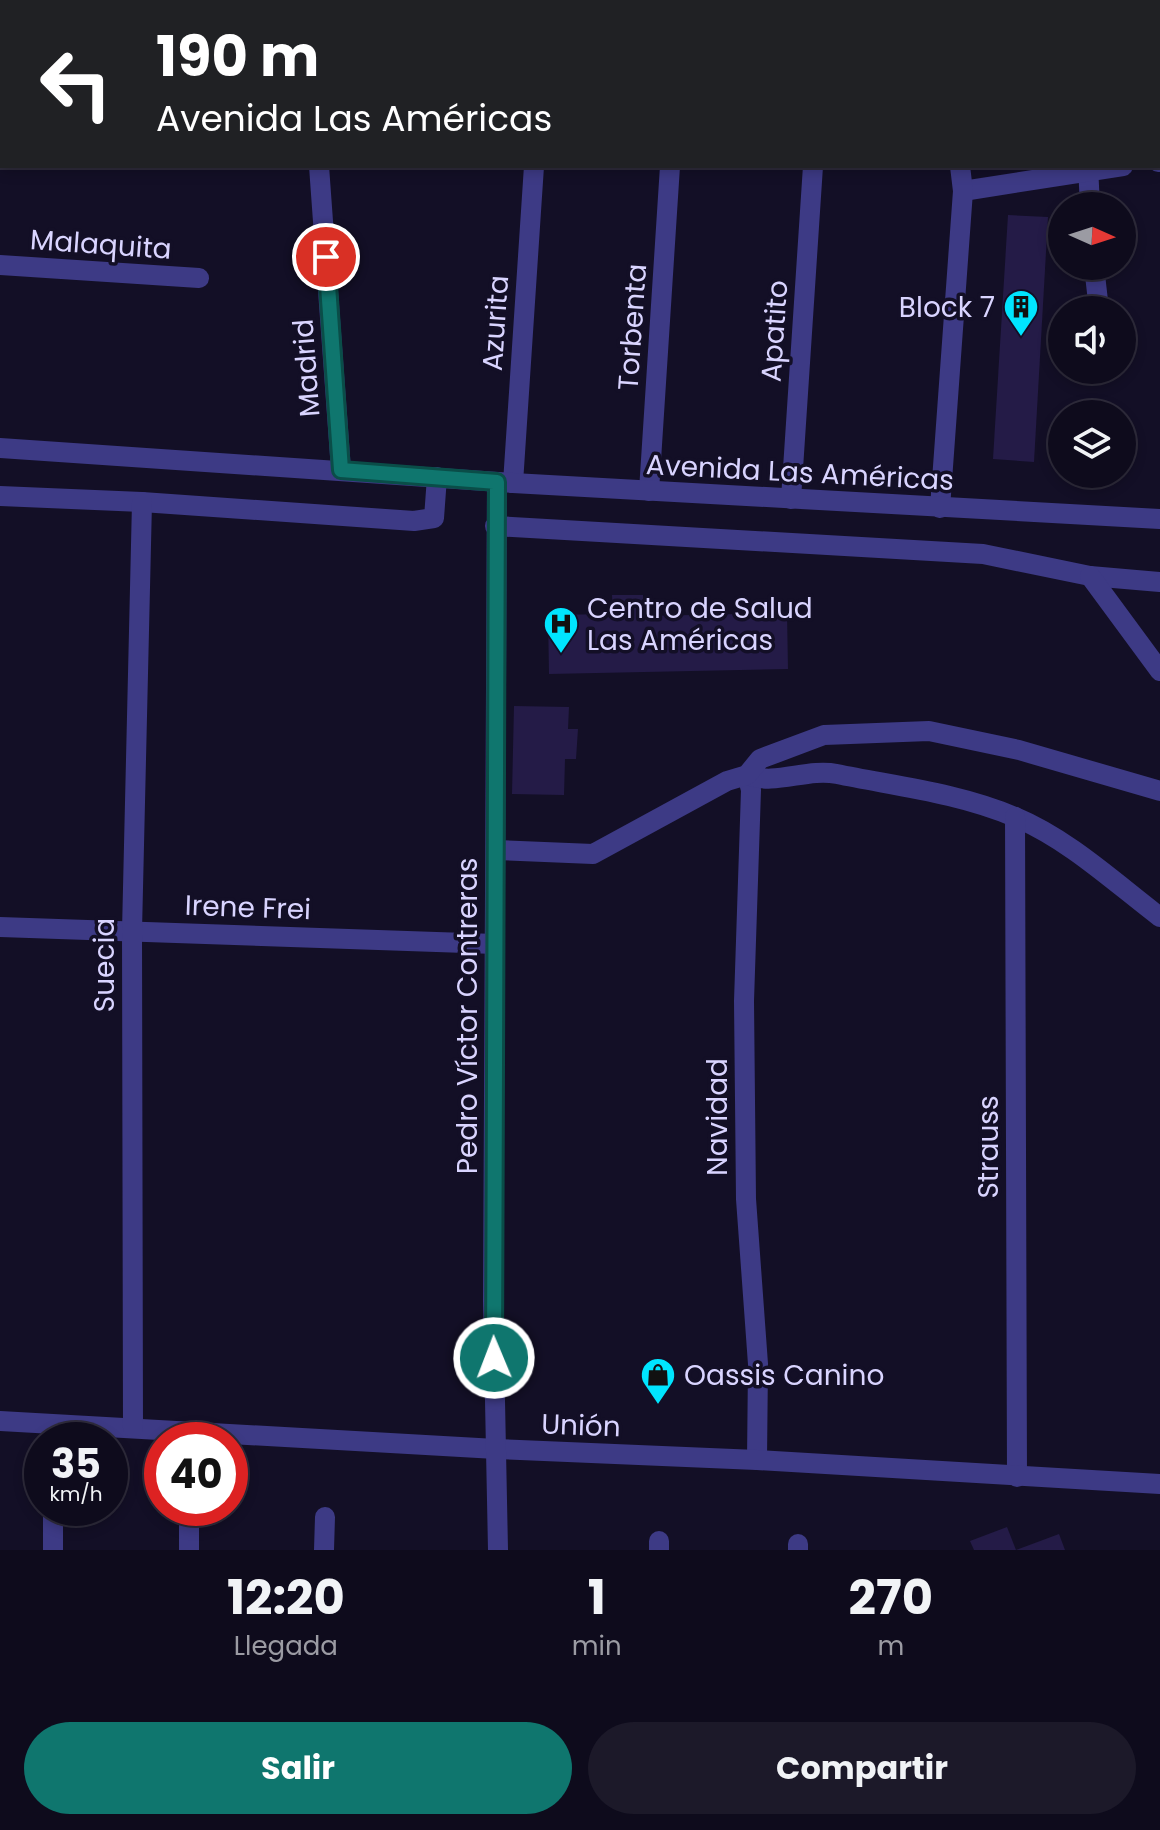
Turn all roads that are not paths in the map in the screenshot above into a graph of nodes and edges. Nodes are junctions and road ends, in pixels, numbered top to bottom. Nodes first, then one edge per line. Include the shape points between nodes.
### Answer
1 (319, 168) edge
2 (534, 168) edge
3 (670, 168) edge
4 (813, 168) edge
5 (960, 168) edge
6 (1088, 168) edge
7 (963, 191) junction
8 (1089, 192) edge
9 (0, 265) edge
10 (199, 278) dead end
11 (0, 448) edge
12 (341, 470) junction
13 (437, 477) junction
14 (505, 482) junction
15 (649, 491) junction
16 (0, 496) edge
17 (791, 499) junction
18 (142, 502) junction
19 (940, 508) junction
20 (1160, 519) edge
21 (495, 526) junction
22 (1090, 576) junction
23 (1160, 582) edge
24 (1160, 671) edge
25 (747, 775) junction
26 (1160, 791) edge
27 (1015, 817) junction
28 (496, 850) junction
29 (1160, 917) edge
30 (0, 927) edge
31 (132, 931) junction
32 (495, 944) junction
33 (0, 1421) edge
34 (133, 1428) junction
35 (496, 1449) junction
36 (757, 1460) junction
37 (1017, 1477) junction
38 (1160, 1484) edge
39 (325, 1517) dead end
40 (53, 1526) edge
41 (189, 1526) edge
42 (53, 1550) edge
43 (189, 1550) edge
44 (324, 1550) edge
45 (498, 1550) edge

1 - 12 street, Madrid
2 - 14 street, Azurita
3 - 15 street, Torbenta
4 - 17 street, Apatito
5 - 7 street
6 - 7 street
6 - 8 street
7 - 19 street
9 - 10 street, Malaquita
11 - 12 street, Avenida Las Américas
12 - 13 street, Avenida Las Américas
13 - 14 street, Avenida Las Américas
13 - 18 street via 434,518 414,521
14 - 15 street, Avenida Las Américas
14 - 21 street, Pedro Víctor Contreras
15 - 17 street, Avenida Las Américas
16 - 18 street
17 - 19 street, Avenida Las Américas
18 - 31 street, Suecia
19 - 20 street, Avenida Las Américas
21 - 22 street via 983,554
21 - 28 street, Pedro Víctor Contreras
22 - 23 street
22 - 24 street
25 - 26 street via 760,759 824,735 929,731 1019,750
25 - 27 street via 761,781 831,773 952,797
25 - 28 street via 593,854
25 - 36 street, Navidad via 751,790 744,1001 746,1199 758,1364
27 - 29 street via 1069,848
27 - 37 street, Strauss
28 - 32 street, Pedro Víctor Contreras
30 - 31 street, Irene Frei
31 - 32 street, Irene Frei
31 - 34 street, Suecia
32 - 35 street, Pedro Víctor Contreras
33 - 34 street, Unión
34 - 35 street, Unión
35 - 36 street, Unión
35 - 45 street, Pedro Víctor Contreras
36 - 37 street, Unión
37 - 38 street, Unión
39 - 44 street
40 - 42 street
41 - 43 street

